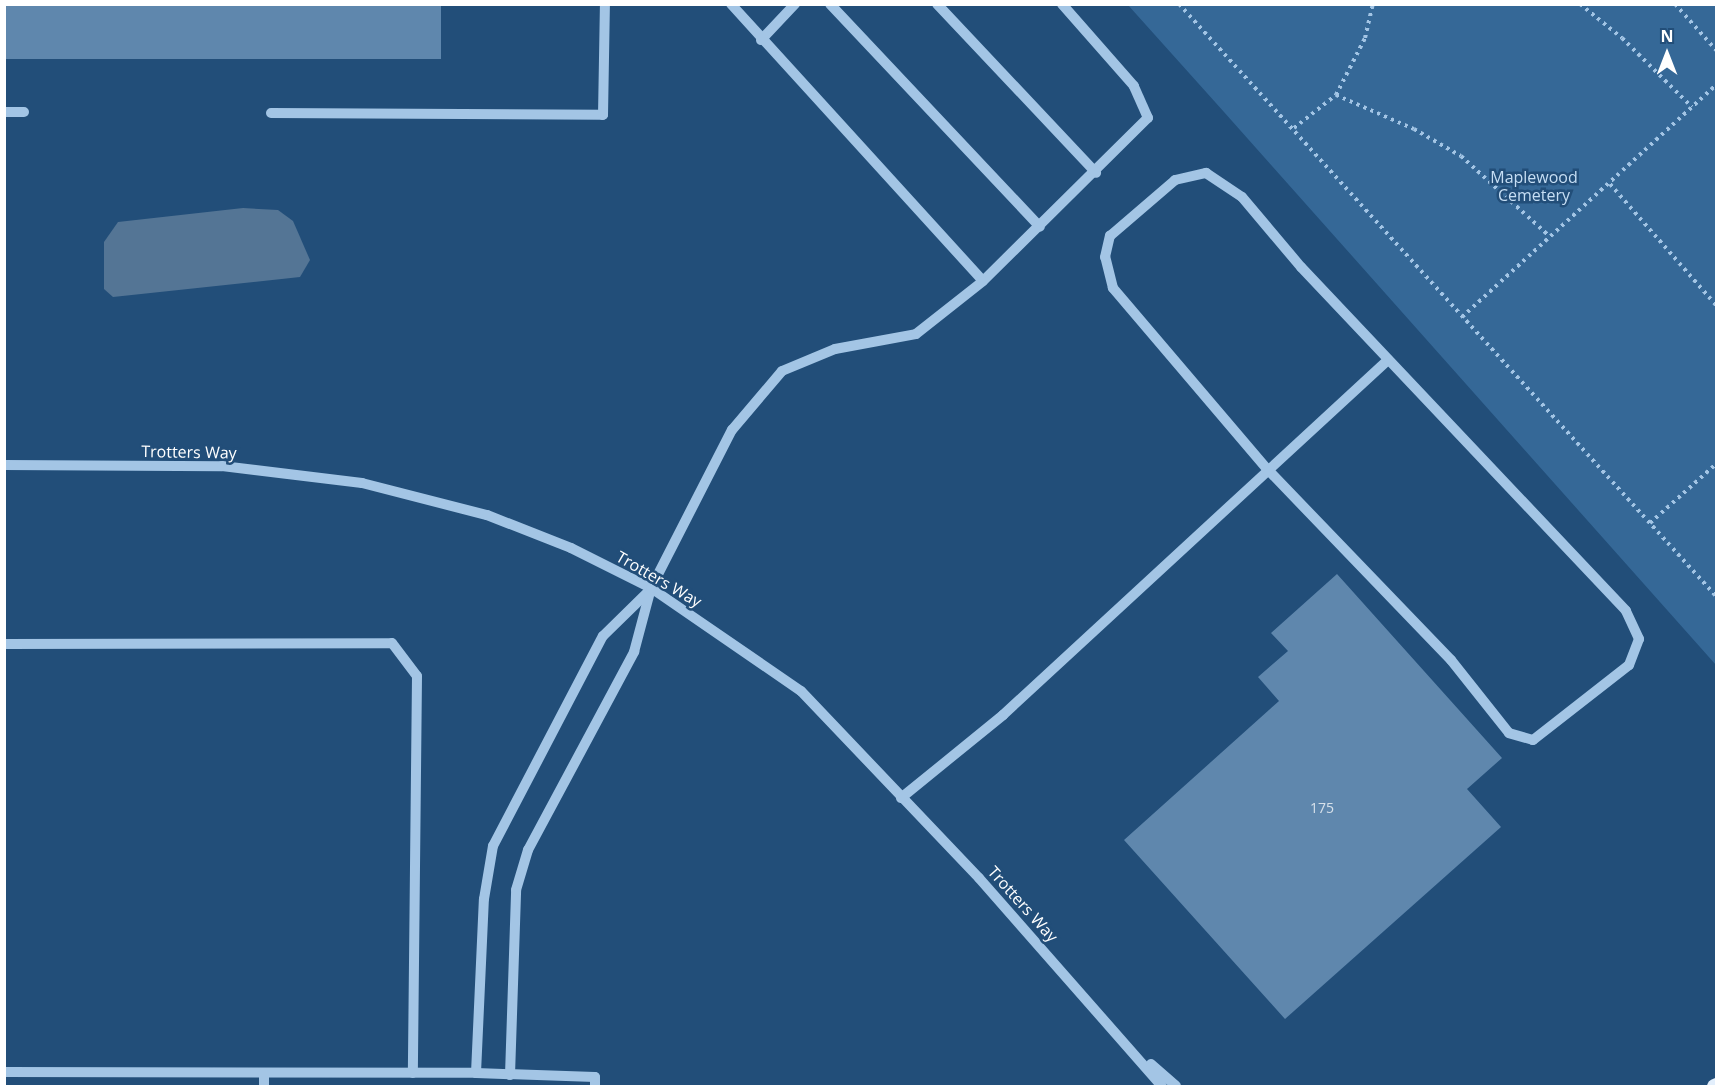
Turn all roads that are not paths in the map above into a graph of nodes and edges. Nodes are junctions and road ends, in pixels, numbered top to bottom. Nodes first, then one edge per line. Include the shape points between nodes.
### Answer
1 (605, 4) edge
2 (731, 4) edge
3 (795, 4) edge
4 (830, 4) edge
5 (937, 4) edge
6 (1062, 4) edge
7 (761, 40) junction
8 (4, 112) edge
9 (24, 112) dead end
10 (271, 113) dead end
11 (1096, 173) junction
12 (1040, 227) junction
13 (983, 281) junction
14 (1388, 360) junction
15 (4, 465) edge
16 (1267, 469) junction
17 (651, 588) junction
18 (4, 644) edge
19 (901, 798) junction
20 (1135, 1050) junction
21 (4, 1072) edge
22 (264, 1073) junction
23 (413, 1073) junction
24 (476, 1073) junction
25 (510, 1075) junction
26 (264, 1086) edge
27 (595, 1086) edge
28 (1162, 1086) edge
29 (1176, 1086) edge

1 - 10 street via 603,115
2 - 7 street
3 - 7 street
4 - 12 street
5 - 11 street
6 - 11 street via 1146,105 1148,118 1137,135
7 - 13 street
8 - 9 street
11 - 12 street
12 - 13 street
13 - 17 street via 916,334 835,349 782,371 732,430
14 - 16 street
14 - 16 street via 1242,197 1206,173 1175,180 1110,236 1105,257 1113,288
14 - 16 street via 1626,611 1639,639 1629,665 1533,740 1509,733 1451,660
15 - 17 street, Trotters Way via 222,466 362,483 487,515 571,548
16 - 19 street via 998,720
17 - 19 street, Trotters Way via 801,691
17 - 24 street via 603,636 493,846 484,899
17 - 25 street via 634,652 543,814 516,890
18 - 23 street via 392,643 417,676
19 - 20 street, Trotters Way
20 - 28 street, Trotters Way
20 - 29 street, Trotters Way
21 - 22 street
22 - 23 street
22 - 26 street
23 - 24 street
24 - 25 street
25 - 27 street via 595,1077

